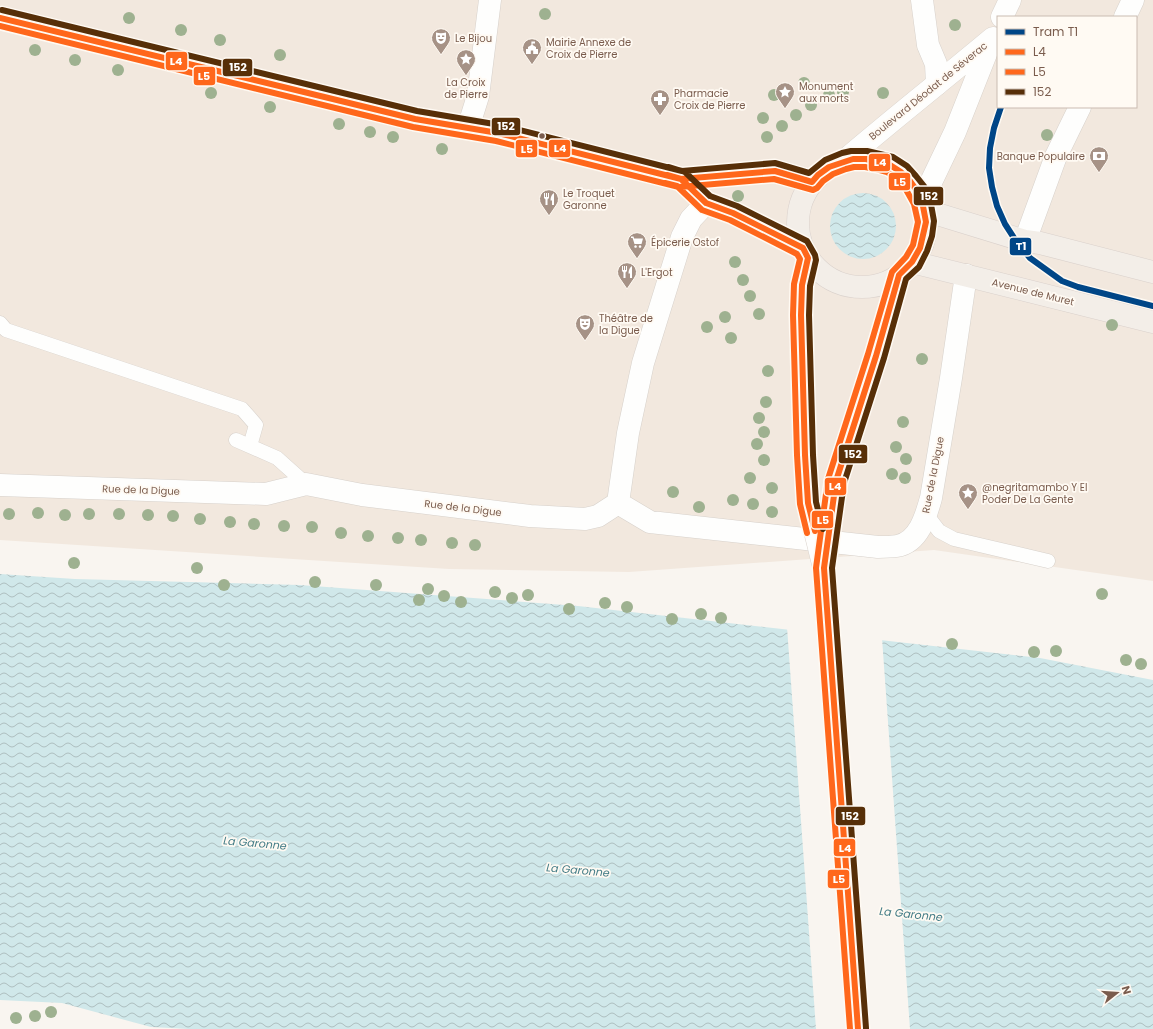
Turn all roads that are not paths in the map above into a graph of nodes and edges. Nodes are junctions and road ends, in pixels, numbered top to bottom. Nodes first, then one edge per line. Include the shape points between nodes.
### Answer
1 (490, 0) edge
2 (922, 0) edge
3 (1010, 0) edge
4 (1133, 0) edge
5 (1002, 16) edge
6 (1125, 16) edge
7 (0, 18) edge
8 (995, 32) edge
9 (937, 84) junction
10 (1080, 108) edge
11 (468, 128) junction
12 (844, 161) junction
13 (681, 179) junction
14 (812, 182) junction
15 (706, 203) junction
16 (923, 206) junction
17 (1025, 241) junction
18 (806, 253) junction
19 (905, 269) junction
20 (1153, 272) edge
21 (966, 275) junction
22 (1153, 322) edge
23 (0, 323) edge
24 (236, 440) dead end
25 (250, 446) junction
26 (306, 484) junction
27 (0, 485) edge
28 (618, 503) junction
29 (926, 514) junction
30 (1048, 561) dead end
31 (824, 568) junction
32 (858, 1029) edge

1 - 11 street via 478,96
2 - 9 street via 928,44 936,64
3 - 5 street
4 - 6 street
7 - 11 main road via 415,119
8 - 9 street, Boulevard Déodat de Séverac
8 - 16 street, Boulevard Déodat de Séverac
9 - 12 street, Boulevard Déodat de Séverac
10 - 17 street via 1056,156
11 - 13 main road via 549,145
12 - 14 main road via 829,168
12 - 16 main road via 866,159 890,165 910,180
13 - 14 main road via 775,171
13 - 15 main road
14 - 18 main road via 800,204 798,225
15 - 18 main road via 733,213
15 - 28 street via 691,219 682,238 642,363
16 - 17 main road
16 - 19 main road via 926,222 924,235 920,248
17 - 20 main road
18 - 19 main road via 825,276 847,285 861,287 880,284
18 - 31 street, bridge via 802,285 801,338 805,455 808,503
19 - 21 main road, Avenue de Muret
19 - 31 street, bridge via 836,481
21 - 22 main road, Avenue de Muret
21 - 29 street, Rue de la Digue via 931,498
23 - 25 lane via 6,330 242,409 256,425
24 - 25 lane
25 - 26 lane via 277,458
26 - 27 street, Rue de la Digue via 266,494
26 - 28 street, Rue de la Digue via 362,495 530,516 585,519 598,516
28 - 29 street, Rue de la Digue via 650,522 878,547 897,546 911,539
29 - 30 lane via 939,531 954,539
31 - 32 street

